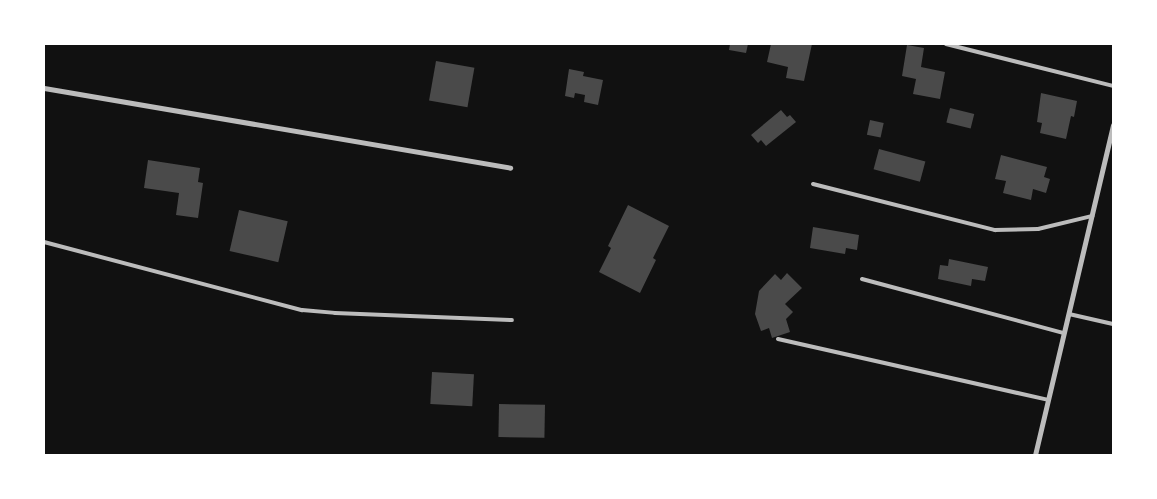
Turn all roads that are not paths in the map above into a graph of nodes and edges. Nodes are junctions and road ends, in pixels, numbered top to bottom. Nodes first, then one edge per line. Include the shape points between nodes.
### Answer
1 (946, 44) edge
2 (1113, 86) edge
3 (44, 88) edge
4 (1113, 128) edge
5 (510, 168) dead end
6 (813, 184) dead end
7 (1092, 216) junction
8 (44, 242) edge
9 (862, 280) dead end
10 (1069, 314) junction
11 (512, 320) dead end
12 (1113, 324) edge
13 (1064, 333) junction
14 (778, 339) dead end
15 (1048, 400) junction
16 (1035, 455) edge

1 - 2 lane
3 - 5 street
4 - 7 street
6 - 7 lane via 995,230 1038,229
7 - 10 street
8 - 11 lane via 302,310
9 - 13 lane
10 - 12 lane
10 - 13 street
13 - 15 street
14 - 15 lane
15 - 16 street

